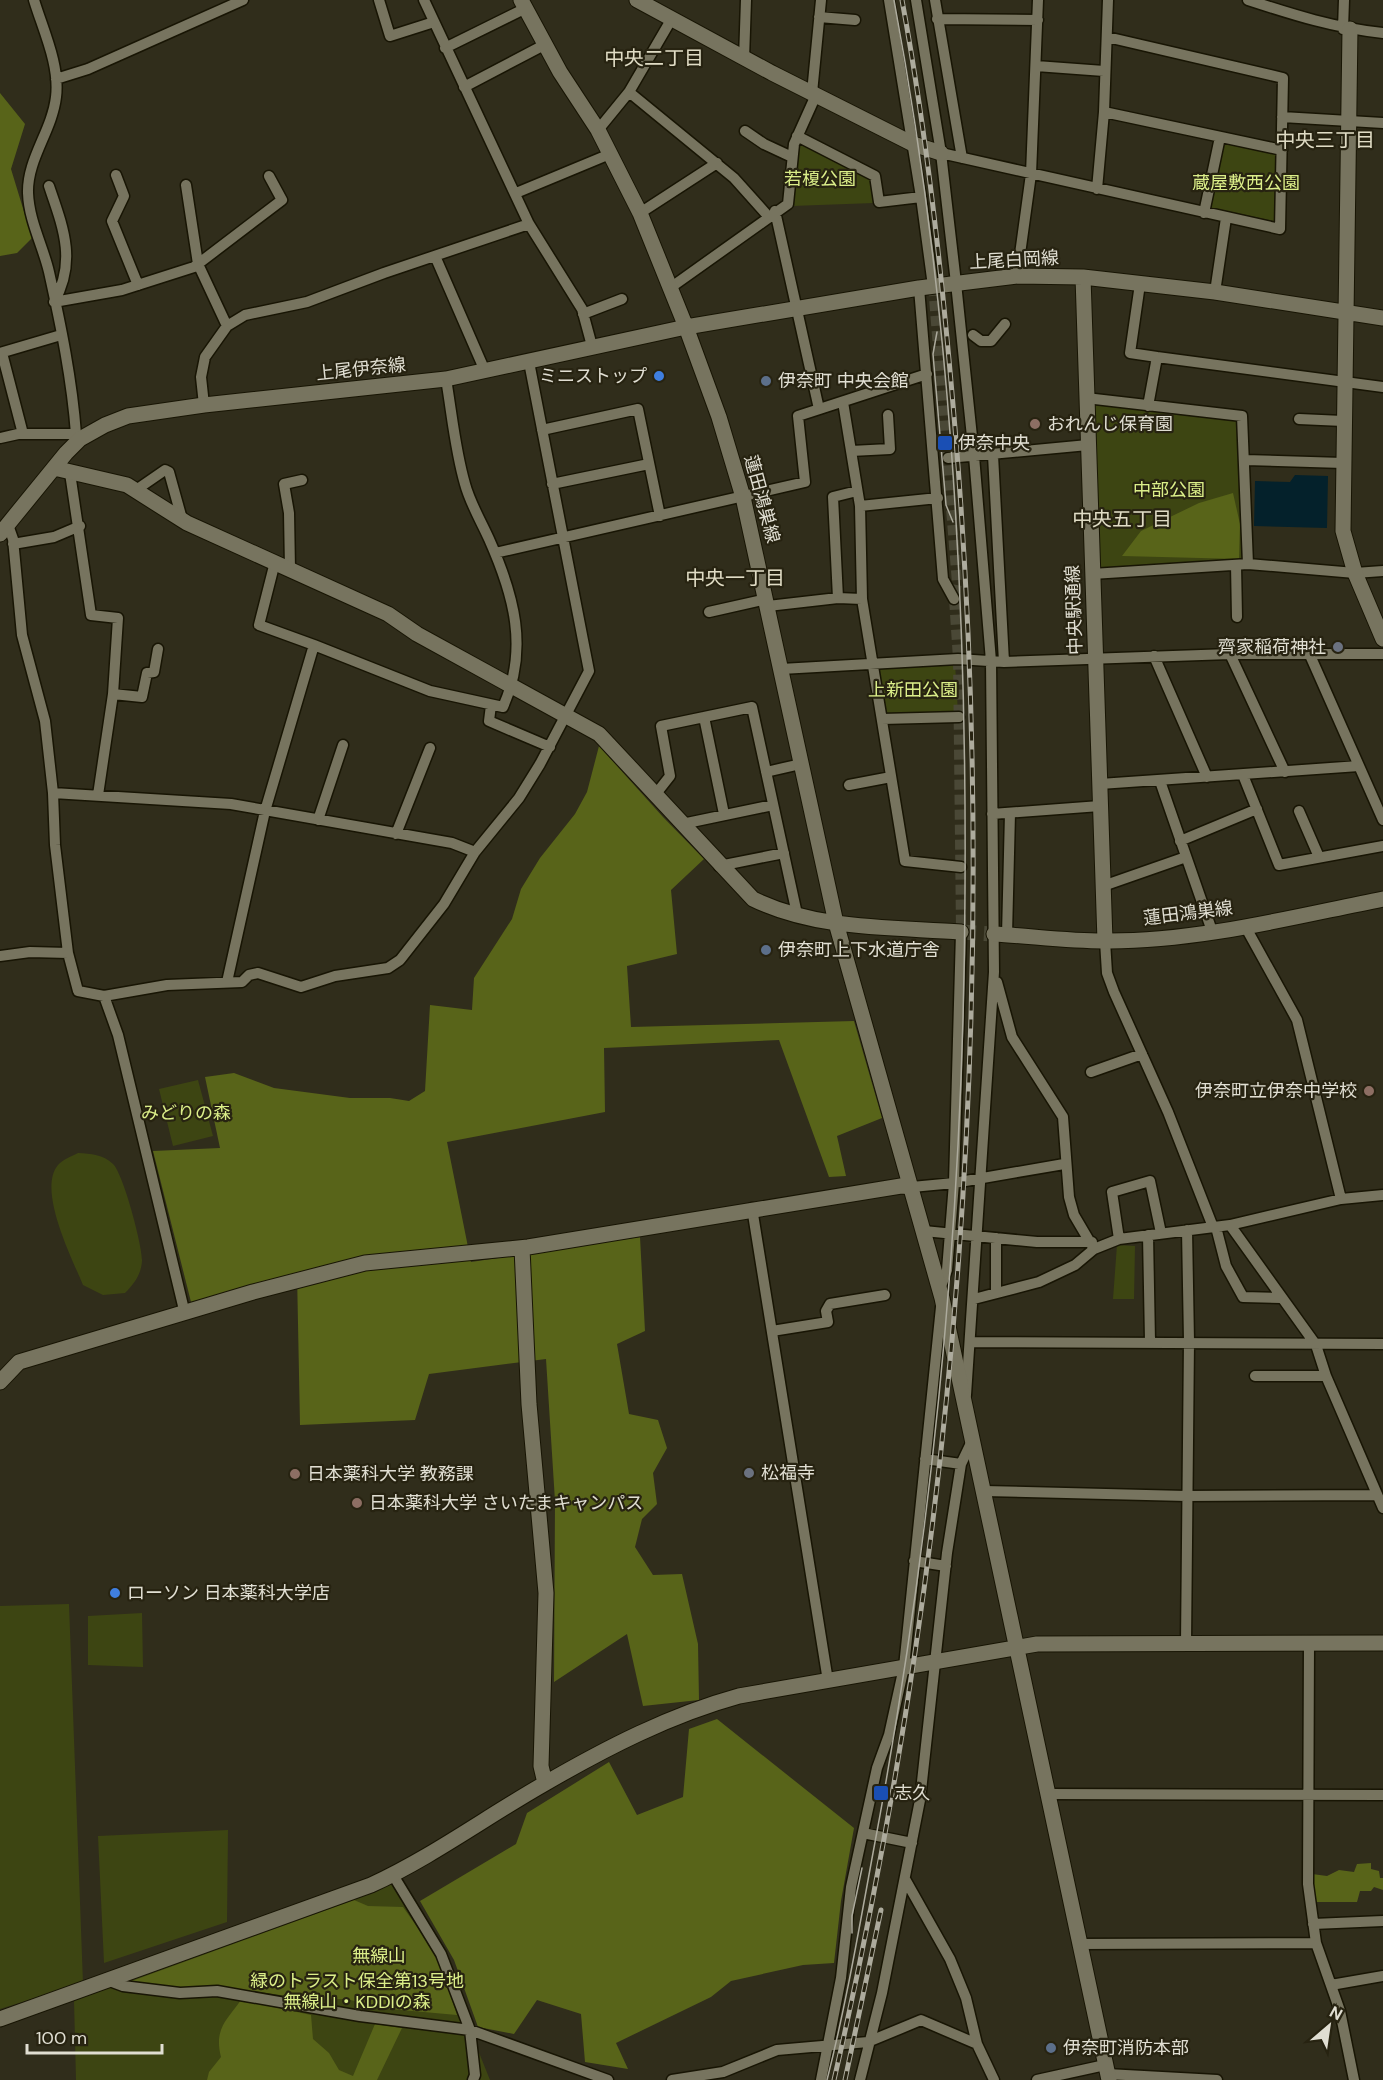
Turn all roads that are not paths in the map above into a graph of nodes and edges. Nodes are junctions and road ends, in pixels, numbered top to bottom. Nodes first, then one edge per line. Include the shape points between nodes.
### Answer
1 (34, 0) edge
2 (243, 0) edge
3 (379, 0) edge
4 (424, 0) edge
5 (637, 0) edge
6 (746, 0) edge
7 (820, 0) edge
8 (889, 0) edge
9 (916, 0) edge
10 (935, 0) edge
11 (1038, 0) edge
12 (1108, 0) edge
13 (1248, 0) edge
14 (1344, 0) edge
15 (522, 4) edge
16 (819, 17) junction
17 (937, 19) junction
18 (671, 20) junction
19 (855, 20) dead end
20 (1038, 20) junction
21 (434, 22) junction
22 (1346, 29) junction
23 (1383, 33) edge
24 (1107, 37) junction
25 (544, 45) junction
26 (445, 48) junction
27 (744, 59) junction
28 (1036, 66) junction
29 (1104, 71) junction
30 (56, 79) junction
31 (464, 87) junction
32 (629, 92) junction
33 (814, 94) junction
34 (1104, 111) junction
35 (1282, 117) junction
36 (1349, 121) junction
37 (1383, 123) edge
38 (598, 129) junction
39 (746, 131) dead end
40 (796, 136) junction
41 (1220, 137) junction
42 (913, 144) junction
43 (1282, 150) junction
44 (942, 153) junction
45 (610, 154) junction
46 (792, 157) junction
47 (962, 158) junction
48 (717, 163) junction
49 (1031, 174) junction
50 (116, 175) dead end
51 (269, 176) dead end
52 (186, 185) dead end
53 (49, 186) dead end
54 (1097, 189) junction
55 (516, 194) junction
56 (921, 197) junction
57 (640, 213) junction
58 (1204, 213) junction
59 (772, 214) junction
60 (1226, 218) junction
61 (529, 224) junction
62 (435, 256) junction
63 (198, 264) junction
64 (1017, 276) junction
65 (1083, 277) junction
66 (956, 283) junction
67 (1140, 284) junction
68 (138, 285) junction
69 (926, 287) junction
70 (670, 288) junction
71 (1215, 292) junction
72 (622, 299) dead end
73 (54, 302) junction
74 (797, 309) junction
75 (1345, 312) junction
76 (583, 314) junction
77 (1383, 318) edge
78 (1005, 324) dead end
79 (227, 326) junction
80 (686, 327) junction
81 (61, 335) junction
82 (973, 335) dead end
83 (592, 346) junction
84 (1, 353) edge
85 (1156, 357) junction
86 (529, 362) junction
87 (485, 371) junction
88 (927, 374) junction
89 (446, 380) junction
90 (1346, 383) junction
91 (1383, 387) edge
92 (1086, 398) junction
93 (843, 402) junction
94 (204, 405) junction
95 (1148, 406) junction
96 (819, 409) junction
97 (888, 415) dead end
98 (1299, 419) dead end
99 (1343, 422) junction
100 (542, 430) junction
101 (23, 434) junction
102 (78, 437) junction
103 (0, 438) edge
104 (1088, 445) junction
105 (851, 451) junction
106 (993, 455) junction
107 (974, 456) junction
108 (948, 458) dead end
109 (1245, 460) junction
110 (1343, 463) junction
111 (649, 464) junction
112 (54, 468) junction
113 (70, 473) junction
114 (302, 480) dead end
115 (552, 484) junction
116 (136, 490) junction
117 (857, 491) junction
118 (743, 498) junction
119 (938, 498) junction
120 (860, 506) junction
121 (660, 516) junction
122 (182, 519) junction
123 (80, 526) junction
124 (4, 530) edge
125 (562, 538) junction
126 (13, 544) junction
127 (495, 553) junction
128 (275, 562) junction
129 (1242, 564) junction
130 (290, 569) junction
131 (1383, 571) edge
132 (1355, 573) junction
133 (1092, 574) junction
134 (838, 598) junction
135 (862, 599) junction
136 (954, 599) dead end
137 (767, 602) junction
138 (709, 612) dead end
139 (1237, 617) dead end
140 (1383, 639) edge
141 (314, 645) junction
142 (158, 649) dead end
143 (1308, 653) junction
144 (1230, 654) junction
145 (1383, 654) edge
146 (1154, 656) junction
147 (1096, 659) junction
148 (991, 661) junction
149 (1004, 662) junction
150 (873, 665) junction
151 (781, 669) junction
152 (513, 686) junction
153 (112, 693) junction
154 (491, 705) junction
155 (566, 715) junction
156 (704, 717) junction
157 (959, 717) dead end
158 (882, 719) junction
159 (343, 745) dead end
160 (550, 747) junction
161 (430, 748) dead end
162 (801, 764) junction
163 (1359, 766) junction
164 (766, 772) junction
165 (1285, 772) junction
166 (1243, 774) junction
167 (891, 777) junction
168 (1207, 777) junction
169 (1160, 781) junction
170 (849, 784) dead end
171 (1100, 784) junction
172 (53, 793) junction
173 (98, 795) junction
174 (655, 795) junction
175 (773, 805) junction
176 (1100, 806) junction
177 (1257, 809) junction
178 (265, 811) junction
179 (1299, 811) dead end
180 (1010, 813) junction
181 (724, 814) junction
182 (992, 814) junction
183 (318, 820) junction
184 (1383, 820) edge
185 (682, 824) junction
186 (396, 834) junction
187 (1180, 841) junction
188 (1383, 846) edge
189 (474, 852) junction
190 (784, 853) junction
191 (1186, 857) junction
192 (1319, 857) junction
193 (719, 866) junction
194 (961, 867) dead end
195 (1103, 886) junction
196 (1383, 899) edge
197 (797, 914) junction
198 (837, 923) junction
199 (1245, 926) junction
200 (1212, 931) junction
201 (961, 932) joint
202 (1001, 934) junction
203 (1105, 941) junction
204 (68, 953) junction
205 (0, 956) edge
206 (994, 972) junction
207 (227, 982) junction
208 (104, 996) junction
209 (1142, 1054) junction
210 (1091, 1072) dead end
211 (1064, 1164) junction
212 (981, 1179) junction
213 (954, 1183) junction
214 (912, 1187) junction
215 (1383, 1195) edge
216 (1341, 1199) junction
217 (752, 1208) junction
218 (1230, 1225) junction
219 (1215, 1227) junction
220 (1187, 1230) junction
221 (924, 1232) junction
222 (1161, 1233) junction
223 (950, 1234) junction
224 (1148, 1235) junction
225 (978, 1236) junction
226 (996, 1238) junction
227 (1119, 1239) junction
228 (1091, 1245) junction
229 (522, 1248) junction
230 (941, 1293) junction
231 (996, 1293) junction
232 (885, 1295) dead end
233 (1281, 1298) junction
234 (974, 1299) junction
235 (185, 1314) junction
236 (772, 1331) junction
237 (1150, 1341) junction
238 (1189, 1341) junction
239 (971, 1342) junction
240 (1383, 1344) edge
241 (1316, 1345) junction
242 (1255, 1376) dead end
243 (1326, 1376) junction
244 (0, 1382) edge
245 (965, 1408) junction
246 (972, 1442) junction
247 (925, 1459) junction
248 (961, 1464) junction
249 (984, 1491) junction
250 (1377, 1495) junction
251 (1186, 1496) junction
252 (1383, 1508) edge
253 (914, 1562) junction
254 (946, 1566) junction
255 (1186, 1642) junction
256 (1309, 1643) junction
257 (1383, 1643) edge
258 (1016, 1646) junction
259 (935, 1661) junction
260 (904, 1667) junction
261 (828, 1681) junction
262 (544, 1783) junction
263 (1047, 1794) junction
264 (1310, 1795) junction
265 (1383, 1795) edge
266 (863, 1833) junction
267 (912, 1843) junction
268 (393, 1875) junction
269 (905, 1879) junction
270 (1383, 1921) edge
271 (1313, 1924) junction
272 (1317, 1943) junction
273 (1078, 1944) junction
274 (1383, 1976) edge
275 (107, 1980) junction
276 (1331, 1985) junction
277 (0, 2019) edge
278 (470, 2030) junction
279 (868, 2042) junction
280 (977, 2044) junction
281 (830, 2045) junction
282 (1107, 2073) edge
283 (697, 2079) edge
284 (473, 2080) edge
285 (608, 2080) edge
286 (672, 2080) edge
287 (821, 2080) edge
288 (861, 2080) edge
289 (994, 2080) edge
290 (1037, 2080) edge
291 (1217, 2080) edge
292 (1354, 2080) edge

1 - 30 street
2 - 30 street via 88,69
3 - 21 street via 390,36
4 - 21 street
5 - 18 street
6 - 27 street
7 - 16 street
8 - 42 street
9 - 44 street
10 - 17 street
11 - 20 street
12 - 24 street
13 - 22 street
14 - 22 street
15 - 25 street, 蓮田鴻巣線
15 - 26 street
16 - 19 street
16 - 33 street
17 - 20 street
17 - 47 street
18 - 27 street
18 - 32 street
20 - 28 street
21 - 26 street
22 - 23 street
22 - 36 street
24 - 29 street
24 - 35 street via 1283,78
25 - 31 street
25 - 38 street, 蓮田鴻巣線
26 - 31 street
27 - 33 street
28 - 29 street
28 - 49 street
29 - 34 street
30 - 73 street via 56,99 34,160 28,193
31 - 55 street
32 - 38 street
32 - 48 street
33 - 40 street
33 - 42 street
34 - 41 street
34 - 54 street
35 - 36 street
35 - 43 street
36 - 37 street
36 - 75 street
38 - 45 street, 蓮田鴻巣線
39 - 46 street
40 - 46 street
40 - 56 street via 875,176 879,202
41 - 43 street
41 - 58 street
42 - 44 street
42 - 56 street
43 - 60 street via 1280,229
44 - 47 street
44 - 66 street
45 - 55 street
45 - 57 street, 蓮田鴻巣線
46 - 59 street via 788,204
47 - 49 street
48 - 57 street
48 - 59 street
49 - 54 street
49 - 64 street
50 - 68 street via 124,196 112,221
51 - 63 street via 282,200
52 - 63 street
53 - 73 street via 63,226 68,257 64,284
54 - 58 street
55 - 61 street
56 - 69 street
57 - 70 street, 蓮田鴻巣線
58 - 60 street
59 - 70 street
59 - 74 street
60 - 71 street
61 - 62 street
61 - 76 street
62 - 79 street via 307,302 245,315
62 - 87 street
63 - 68 street
63 - 79 street
64 - 65 street, 上尾白岡線
64 - 66 street, 上尾白岡線
65 - 67 street, 上尾白岡線
65 - 92 street, 中央駅通線
66 - 69 street, 上尾白岡線
66 - 107 street
67 - 71 street, 上尾白岡線
67 - 85 street via 1130,353
68 - 73 street
69 - 74 street, 上尾白岡線
69 - 88 street
70 - 80 street, 蓮田鴻巣線
71 - 75 street, 上尾白岡線
72 - 76 street
73 - 81 street
74 - 80 street, 上尾白岡線
74 - 96 street
75 - 77 street, 上尾白岡線
75 - 90 street
76 - 83 street
78 - 82 street via 991,341 981,341
79 - 94 street via 205,357 201,377
80 - 83 street, 上尾伊奈線
80 - 118 street, 蓮田鴻巣線
81 - 84 street
81 - 102 street
83 - 86 street, 上尾伊奈線
84 - 101 street
85 - 90 street
85 - 95 street
86 - 87 street, 上尾伊奈線
86 - 100 street
87 - 89 street, 上尾伊奈線
88 - 93 street
88 - 119 street
89 - 94 street, 上尾伊奈線
89 - 127 street via 465,485
90 - 91 street
90 - 99 street
92 - 95 street
92 - 104 street, 中央駅通線
93 - 96 street
93 - 105 street
94 - 102 street, 上尾伊奈線 via 128,416
95 - 109 street via 1242,416
96 - 118 street via 798,416 805,482
97 - 105 street via 890,449
98 - 99 street
99 - 110 street
100 - 111 street via 638,410
100 - 115 street
101 - 102 street
101 - 103 street
102 - 112 street, 上尾伊奈線
104 - 106 street
104 - 133 street, 中央駅通線
105 - 117 street
106 - 107 street
106 - 149 street
107 - 108 street
107 - 148 street
109 - 110 street
109 - 129 street
110 - 132 street via 1343,531
111 - 115 street
111 - 121 street
112 - 113 street
112 - 124 street, 上尾伊奈線
113 - 116 street
113 - 123 street
114 - 130 street via 284,484
115 - 125 street
116 - 122 street
116 - 122 street via 165,470 169,472
117 - 120 street
117 - 134 street via 833,497
118 - 121 street
118 - 137 street, 蓮田鴻巣線
119 - 120 street
119 - 136 street via 944,579
120 - 135 street
121 - 125 street
122 - 128 street
123 - 126 street via 54,537
123 - 153 street via 91,615 118,618
124 - 126 street
125 - 127 street
125 - 155 street via 590,664
126 - 172 street via 18,613 45,721
127 - 152 street via 517,628 519,648
128 - 130 street
128 - 141 street via 258,625
129 - 132 street
129 - 133 street
129 - 139 street
130 - 152 street via 388,614
131 - 132 street
132 - 140 street
133 - 147 street, 中央駅通線
134 - 135 street
134 - 137 street
135 - 150 street
137 - 138 street
137 - 151 street, 蓮田鴻巣線
141 - 154 street via 430,691
141 - 178 street
142 - 153 street via 154,672 147,673 142,697
143 - 144 street
143 - 145 street
143 - 163 street
144 - 146 street
144 - 165 street
146 - 147 street
146 - 168 street
147 - 149 street
147 - 171 street, 中央駅通線
148 - 149 street
148 - 150 street via 958,659
148 - 182 street
150 - 151 street
150 - 158 street
151 - 162 street, 蓮田鴻巣線
152 - 154 street via 503,707
152 - 155 street
153 - 173 street
154 - 160 street via 489,721
155 - 160 street
155 - 174 street via 599,734
156 - 164 street via 752,707
156 - 174 street via 661,726 670,776
156 - 181 street
157 - 158 street
158 - 167 street
159 - 183 street
160 - 189 street via 519,798
161 - 186 street
162 - 164 street
162 - 198 street, 蓮田鴻巣線
163 - 165 street
163 - 184 street
164 - 175 street
165 - 166 street
166 - 168 street
166 - 177 street
167 - 170 street
167 - 194 street via 904,861
168 - 169 street
169 - 171 street
169 - 187 street
171 - 176 street, 中央駅通線
172 - 173 street
172 - 204 street
173 - 178 street via 231,804
174 - 185 street
175 - 181 street
175 - 190 street
176 - 180 street
176 - 195 street, 中央駅通線
177 - 187 street
177 - 192 street via 1279,865
178 - 183 street
178 - 207 street
179 - 192 street
180 - 182 street
180 - 202 street
181 - 185 street
182 - 202 street
183 - 186 street
185 - 193 street
186 - 189 street via 452,843
187 - 191 street
188 - 192 street
189 - 207 street via 444,904 400,960 388,968 335,976 301,987 258,973 242,982
190 - 193 street
190 - 197 street
191 - 195 street
191 - 200 street
193 - 197 street via 753,899
195 - 203 street, 中央駅通線
196 - 199 street, 蓮田鴻巣線
197 - 198 street
198 - 201 street
198 - 214 street, 蓮田鴻巣線
199 - 200 street, 蓮田鴻巣線
199 - 216 street via 1297,1020
200 - 203 street, 蓮田鴻巣線
201 - 213 street
202 - 203 street, 蓮田鴻巣線
202 - 206 street
203 - 209 street via 1107,973
204 - 205 street
204 - 208 street via 78,991
206 - 211 street via 1012,1037 1063,1117
206 - 212 street
207 - 208 street via 167,985
208 - 235 street via 118,1035
209 - 210 street
209 - 219 street
211 - 212 street
211 - 228 street via 1068,1197
212 - 213 street
212 - 225 street
213 - 214 street
213 - 223 street
214 - 217 street
214 - 221 street, 蓮田鴻巣線
215 - 216 street
216 - 218 street
217 - 229 street
217 - 236 street
218 - 219 street
218 - 233 street
219 - 220 street
219 - 233 street via 1226,1266 1243,1297
220 - 222 street
220 - 238 street
221 - 223 street
221 - 230 street, 蓮田鴻巣線
222 - 224 street
222 - 227 street via 1150,1181 1112,1192
223 - 225 street
223 - 230 street
224 - 227 street
224 - 237 street
225 - 226 street
225 - 234 street
226 - 228 street
226 - 231 street
227 - 228 street
228 - 231 street via 1075,1265 1039,1282
229 - 235 street via 365,1263
229 - 262 street via 529,1404 546,1593 541,1766
230 - 245 street, 蓮田鴻巣線
230 - 247 street
231 - 234 street
232 - 236 street via 830,1304 826,1311 828,1322
233 - 241 street
234 - 239 street
235 - 244 street via 19,1362
236 - 261 street
237 - 238 street
237 - 239 street
238 - 241 street
238 - 251 street
239 - 245 street
240 - 241 street
241 - 243 street
242 - 243 street
243 - 250 street
245 - 246 street, 蓮田鴻巣線
246 - 248 street
246 - 249 street, 蓮田鴻巣線
247 - 248 street
247 - 253 street
248 - 254 street
249 - 251 street
249 - 258 street, 蓮田鴻巣線
250 - 251 street
250 - 252 street
251 - 255 street
253 - 254 street
253 - 260 street
254 - 259 street
255 - 256 street
255 - 258 street
256 - 257 street
256 - 264 street
258 - 259 street
258 - 263 street, 蓮田鴻巣線
259 - 260 street
259 - 267 street
260 - 261 street
260 - 266 street
261 - 262 street via 739,1696 680,1714
262 - 268 street
263 - 264 street
263 - 273 street, 蓮田鴻巣線
264 - 265 street
264 - 271 street via 1308,1884
266 - 267 street
266 - 281 street via 851,1887
267 - 269 street
268 - 275 street
268 - 278 street via 441,1954
269 - 279 street
269 - 280 street via 950,1959 966,1998
270 - 271 street
271 - 272 street
272 - 273 street
272 - 276 street
273 - 282 street, 蓮田鴻巣線
274 - 276 street
275 - 277 street
275 - 278 street via 123,1986 180,1993 217,1991
276 - 292 street
278 - 284 street
278 - 285 street
279 - 280 street via 921,2020
279 - 281 street
279 - 288 street
280 - 289 street
281 - 283 street via 777,2050
281 - 287 street
282 - 290 street
282 - 291 street
283 - 286 street

